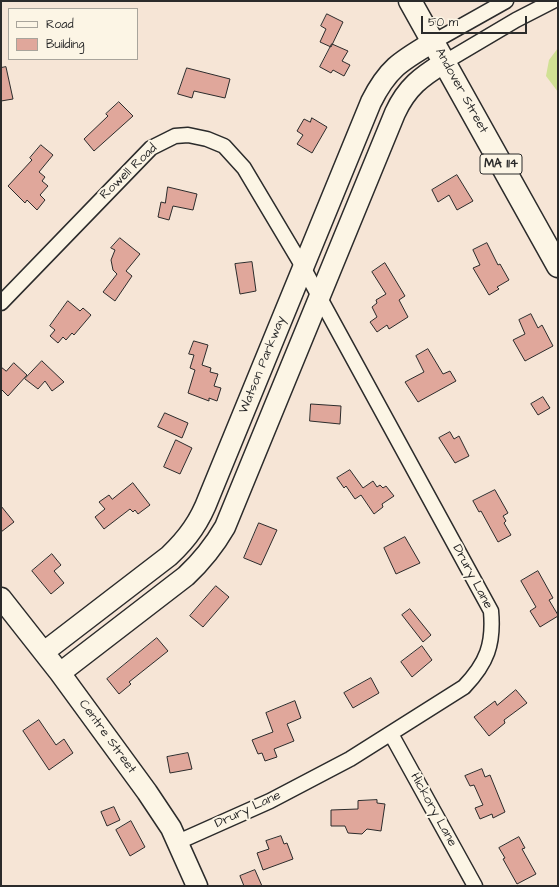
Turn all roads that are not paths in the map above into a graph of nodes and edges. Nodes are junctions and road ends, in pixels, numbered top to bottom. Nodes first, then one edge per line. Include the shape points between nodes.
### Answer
1 (410, 1) edge
2 (506, 1) edge
3 (553, 1) edge
4 (433, 42) junction
5 (445, 62) junction
6 (558, 266) edge
7 (303, 267) junction
8 (319, 300) junction
9 (1, 302) edge
10 (1, 598) edge
11 (44, 652) junction
12 (60, 673) junction
13 (391, 734) junction
14 (178, 842) junction
15 (197, 886) edge
16 (475, 886) edge

1 - 4 highway, Andover Street / MA 114
2 - 4 street
3 - 5 street
4 - 5 highway, Andover Street / MA 114
4 - 7 main road, Watson Parkway via 402,60 389,71 378,88
5 - 6 highway, Andover Street / MA 114
5 - 8 main road, Watson Parkway via 421,76 400,101
7 - 8 street, Drury Lane
7 - 9 street, Rowell Road via 244,168 224,146 188,135 175,136 151,148 140,157
7 - 11 main road, Watson Parkway via 209,498 193,530 169,556
8 - 12 main road, Watson Parkway via 225,527 215,545 186,576
8 - 13 street, Drury Lane via 491,611 490,643 478,673 464,687
10 - 11 main road, Centre Street
11 - 12 main road, Centre Street
12 - 14 main road, Centre Street via 147,792
13 - 14 street, Drury Lane via 350,759 270,801
13 - 16 street, Hickory Lane
14 - 15 main road, Centre Street

